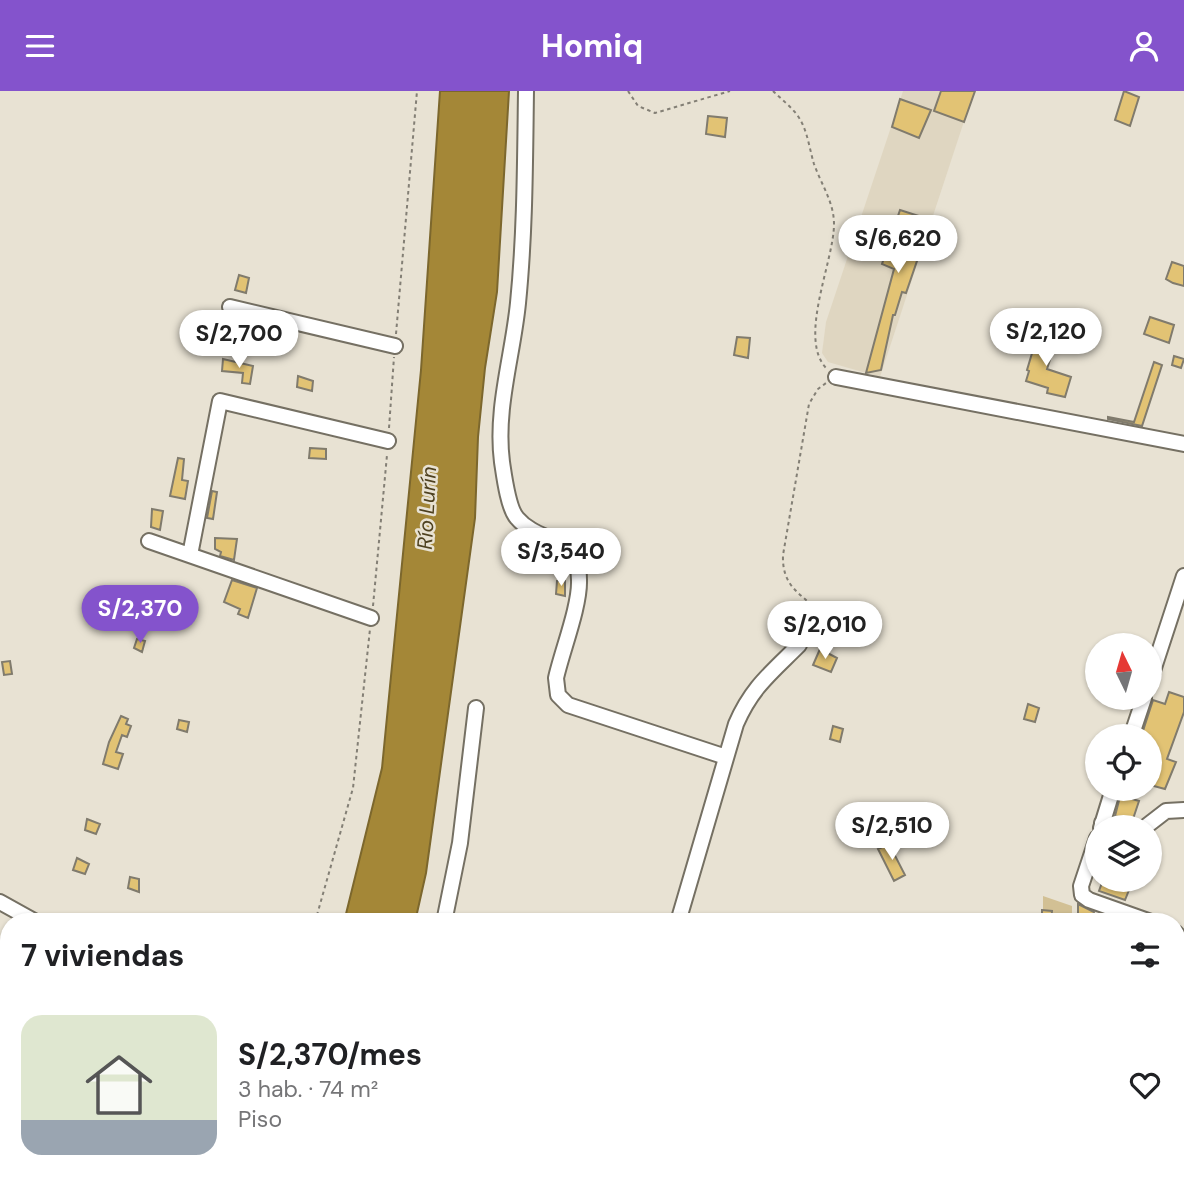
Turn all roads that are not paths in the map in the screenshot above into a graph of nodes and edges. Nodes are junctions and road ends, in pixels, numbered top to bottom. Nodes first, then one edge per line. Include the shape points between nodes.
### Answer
1 (526, 91) edge
2 (230, 307) dead end
3 (395, 346) road end
4 (836, 377) road end
5 (388, 441) road end
6 (1184, 445) edge
7 (149, 541) dead end
8 (190, 555) junction
9 (1184, 576) edge
10 (371, 618) road end
11 (1162, 643) edge
12 (799, 645) road end
13 (476, 708) dead end
14 (726, 757) junction
15 (1184, 810) edge
16 (1161, 815) edge
17 (1085, 874) edge
18 (0, 902) edge
19 (20, 913) edge
20 (446, 913) edge
21 (681, 913) edge
22 (1126, 913) edge

1 - 14 street via 519,292 501,460 515,516 532,531 565,544 576,559 579,580 556,678 558,695 568,705
2 - 3 street
4 - 6 street
5 - 8 street via 220,401
7 - 8 street
8 - 10 street
9 - 11 street
12 - 14 street via 747,700
13 - 20 street via 460,843
14 - 21 street
15 - 16 street
17 - 22 street via 1082,895
18 - 19 street

